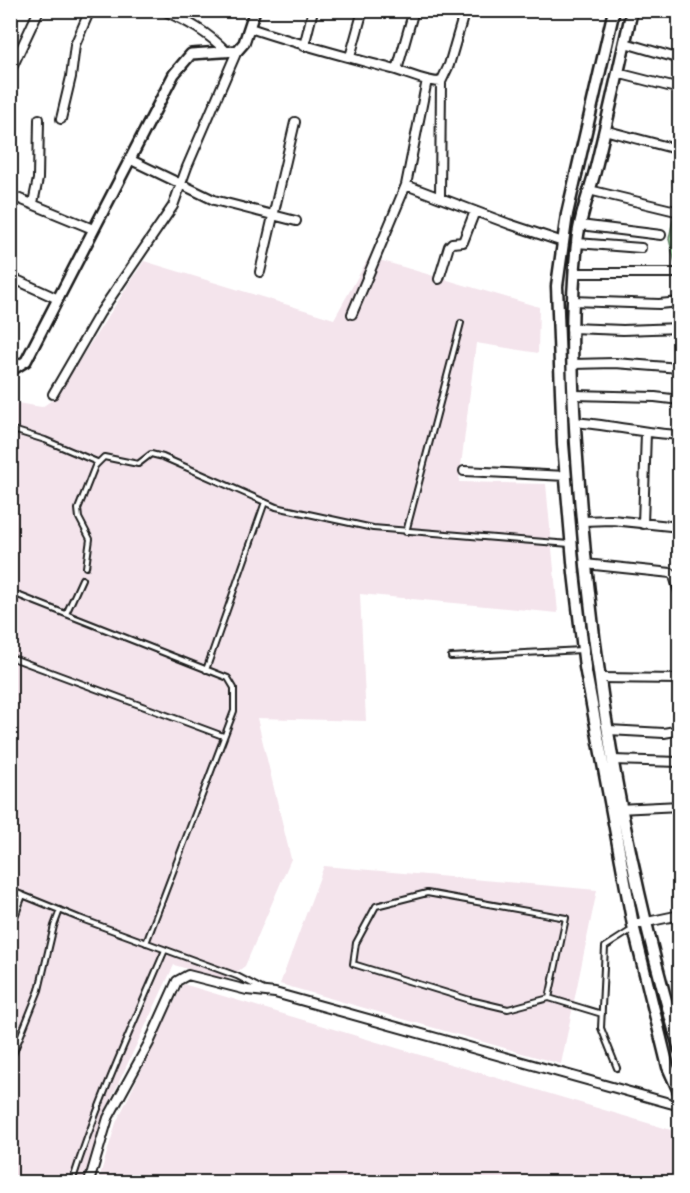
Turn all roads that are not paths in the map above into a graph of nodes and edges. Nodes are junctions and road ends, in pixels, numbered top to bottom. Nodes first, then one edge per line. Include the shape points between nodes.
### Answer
1 (39, 10) edge
2 (90, 10) edge
3 (163, 10) edge
4 (255, 10) edge
5 (313, 10) edge
6 (363, 10) edge
7 (414, 10) edge
8 (465, 10) edge
9 (614, 10) edge
10 (632, 10) edge
11 (250, 28) junction
12 (624, 43) junction
13 (304, 46) junction
14 (232, 51) junction
15 (350, 57) junction
16 (680, 59) edge
17 (397, 70) junction
18 (10, 72) edge
19 (617, 73) junction
20 (427, 80) junction
21 (441, 82) junction
22 (680, 89) edge
23 (39, 119) dead end
24 (61, 119) dead end
25 (295, 122) dead end
26 (604, 130) junction
27 (676, 149) dead end
28 (129, 159) junction
29 (180, 185) junction
30 (406, 185) junction
31 (589, 190) junction
32 (10, 195) edge
33 (440, 197) junction
34 (33, 203) junction
35 (475, 211) junction
36 (680, 212) edge
37 (274, 214) junction
38 (296, 221) dead end
39 (580, 225) junction
40 (93, 229) junction
41 (661, 234) dead end
42 (563, 242) junction
43 (577, 243) junction
44 (641, 248) dead end
45 (260, 272) dead end
46 (574, 273) junction
47 (680, 273) edge
48 (10, 277) edge
49 (439, 279) dead end
50 (58, 299) junction
51 (572, 301) junction
52 (680, 302) edge
53 (352, 314) dead end
54 (461, 323) dead end
55 (571, 328) junction
56 (680, 328) edge
57 (573, 364) junction
58 (680, 368) edge
59 (10, 371) edge
60 (52, 394) dead end
61 (574, 395) junction
62 (560, 396) junction
63 (680, 400) edge
64 (575, 422) junction
65 (10, 429) edge
66 (646, 432) junction
67 (680, 435) edge
68 (98, 462) junction
69 (464, 471) dead end
70 (566, 476) junction
71 (265, 502) junction
72 (582, 522) junction
73 (569, 523) junction
74 (643, 524) junction
75 (680, 527) edge
76 (406, 532) junction
77 (571, 544) junction
78 (585, 564) junction
79 (86, 567) dead end
80 (82, 579) dead end
81 (10, 592) edge
82 (680, 595) edge
83 (66, 614) junction
84 (583, 650) junction
85 (10, 657) edge
86 (451, 657) dead end
87 (206, 670) junction
88 (599, 678) junction
89 (680, 680) edge
90 (597, 699) junction
91 (608, 730) junction
92 (680, 730) edge
93 (223, 736) junction
94 (612, 760) junction
95 (680, 762) edge
96 (680, 806) edge
97 (617, 809) junction
98 (10, 890) edge
99 (23, 896) junction
100 (641, 897) junction
101 (628, 899) junction
102 (60, 910) junction
103 (680, 915) edge
104 (648, 926) junction
105 (10, 930) edge
106 (634, 930) junction
107 (146, 943) junction
108 (165, 950) junction
109 (268, 992) junction
110 (549, 998) junction
111 (602, 1014) junction
112 (679, 1045) edge
113 (10, 1062) edge
114 (617, 1068) dead end
115 (680, 1094) edge
116 (680, 1106) edge
117 (72, 1182) edge
118 (88, 1182) edge

1 - 18 street
2 - 24 street via 75,45
3 - 14 street
4 - 11 street
5 - 13 street
6 - 15 street
7 - 17 street
8 - 21 street
9 - 42 main road
10 - 12 main road
11 - 13 street
11 - 14 street via 244,43
12 - 16 street
12 - 19 main road
13 - 15 street
14 - 28 street via 191,54 182,63
14 - 29 street
15 - 17 street
17 - 20 street
19 - 22 street
19 - 26 main road
20 - 21 street
20 - 30 street
21 - 33 street
23 - 34 street via 38,178
25 - 37 street
26 - 27 street
26 - 31 main road
28 - 29 street
28 - 40 street
29 - 37 street via 214,200
29 - 60 street via 164,221 100,314
30 - 33 street
30 - 53 street
31 - 36 street
31 - 39 main road
32 - 34 street
33 - 35 street
34 - 40 street
35 - 42 street
35 - 49 street via 463,242 449,246
37 - 38 street
37 - 45 street
39 - 41 street
39 - 43 main road
40 - 50 street
42 - 62 main road via 557,286
43 - 44 street
43 - 46 main road
46 - 47 street
46 - 51 main road
48 - 50 street
50 - 59 street via 26,361
51 - 52 street
51 - 55 main road
54 - 76 lane
55 - 56 street
55 - 57 main road
57 - 58 street
57 - 61 main road
61 - 62 street
61 - 63 street
61 - 64 main road
62 - 70 main road
64 - 66 street
64 - 72 main road
65 - 68 lane
66 - 67 street
66 - 74 street
68 - 71 lane via 109,457 138,464 151,454 158,455
68 - 79 lane via 78,509 90,539
69 - 70 street
70 - 73 main road
71 - 76 lane
71 - 87 lane
72 - 73 street
72 - 74 street
72 - 78 main road
73 - 77 main road
74 - 75 street
76 - 77 lane
77 - 84 main road
78 - 82 street via 671,573
78 - 88 main road
80 - 83 lane
81 - 83 lane
83 - 87 lane
84 - 86 lane
84 - 90 main road
85 - 93 lane
87 - 93 lane via 228,678 234,688 234,711
88 - 89 street
88 - 90 main road
90 - 91 main road
90 - 97 main road
91 - 92 street
91 - 94 main road
93 - 107 lane
94 - 95 street
94 - 97 main road
96 - 97 street
97 - 100 main road
97 - 101 main road
98 - 99 lane
99 - 102 lane
99 - 105 lane
100 - 101 street
100 - 104 main road
101 - 106 main road
102 - 107 lane
102 - 113 lane via 39,990
103 - 104 street
104 - 106 street
104 - 112 main road
106 - 111 lane via 605,947
106 - 115 main road via 669,1067
107 - 108 lane
108 - 109 lane via 237,975
108 - 117 lane via 116,1062
109 - 116 street
109 - 118 street via 188,975 179,979 108,1118
110 - 110 lane via 566,918 427,893 376,906 356,943 353,964 470,1000 508,1009
110 - 111 lane
111 - 114 lane via 601,1028

